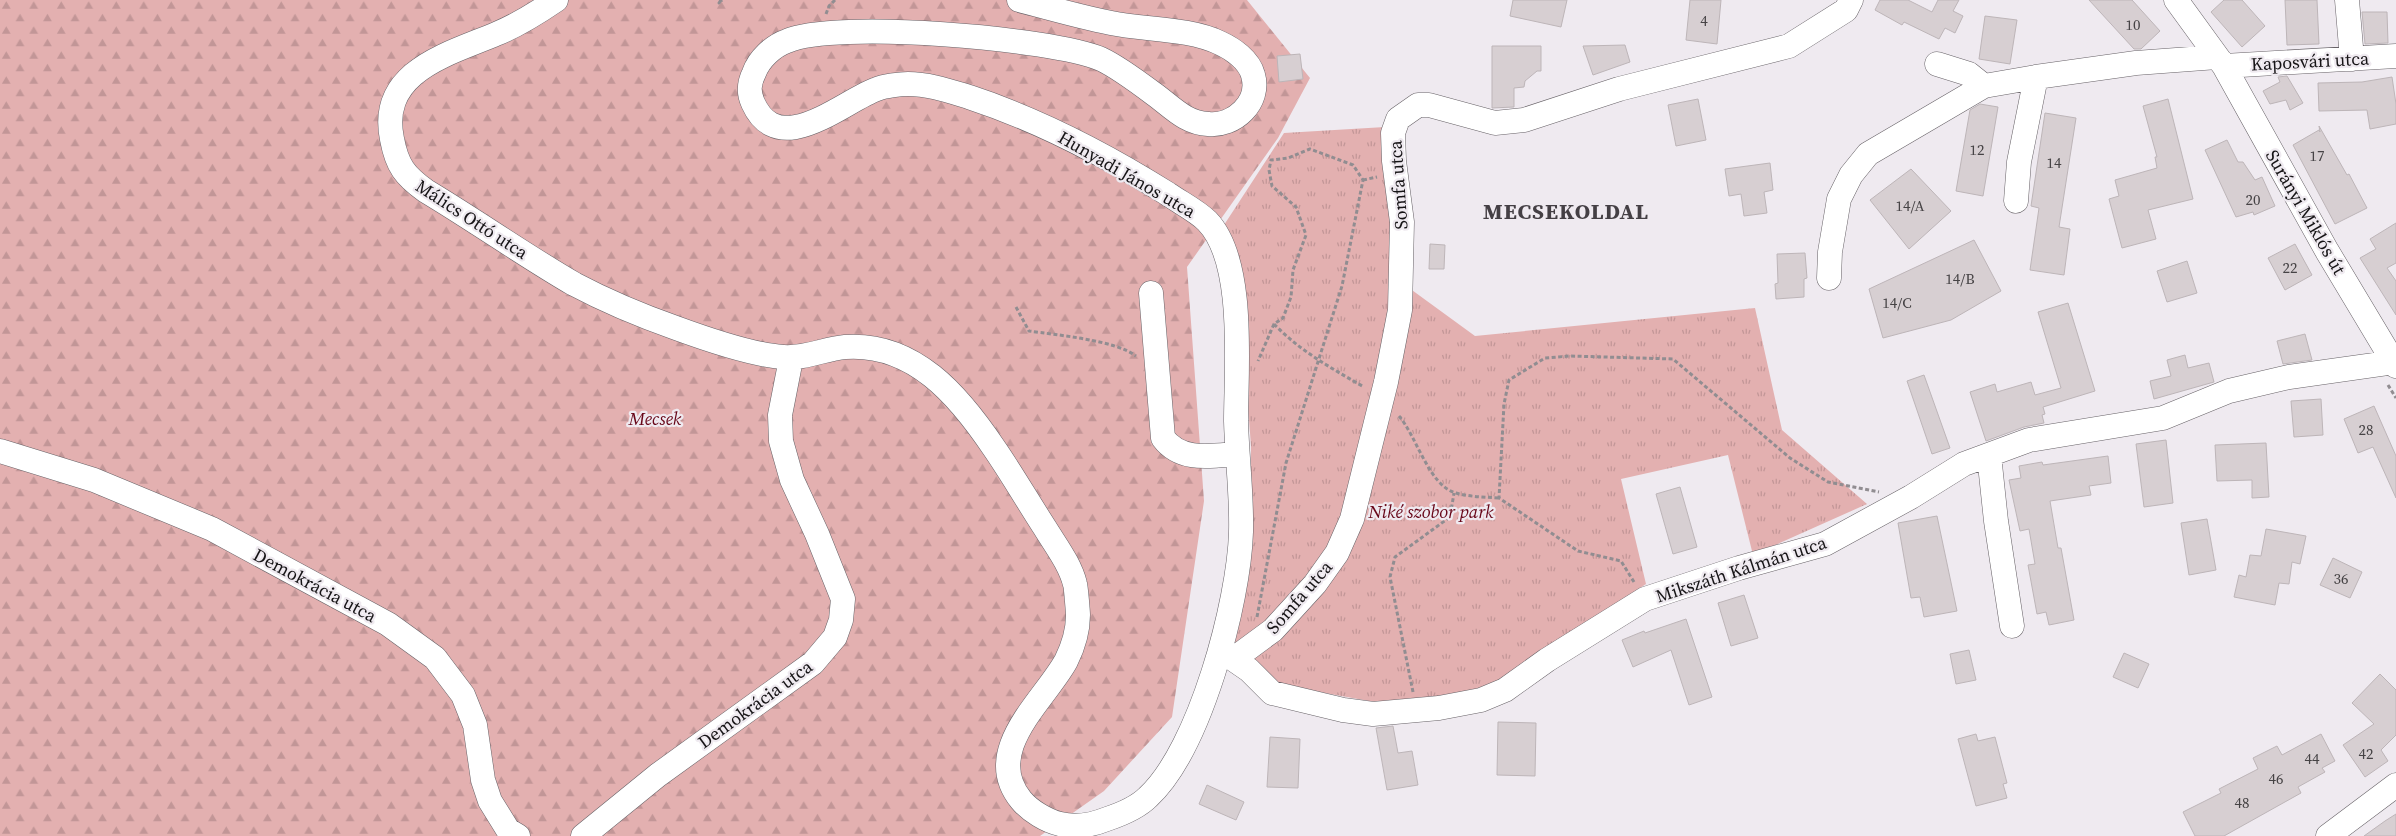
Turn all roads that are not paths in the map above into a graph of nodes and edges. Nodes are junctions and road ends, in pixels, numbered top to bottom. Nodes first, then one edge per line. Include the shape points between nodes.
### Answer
1 (556, 0) edge
2 (1019, 0) edge
3 (1851, 0) edge
4 (2176, 0) edge
5 (2346, 0) edge
6 (2396, 56) edge
7 (2352, 59) junction
8 (2220, 61) junction
9 (1937, 64) dead end
10 (2036, 77) junction
11 (1984, 86) junction
12 (2016, 201) dead end
13 (1828, 278) dead end
14 (1151, 293) dead end
15 (791, 358) junction
16 (2395, 363) edge
17 (0, 451) edge
18 (1236, 454) junction
19 (1989, 455) junction
20 (2012, 626) dead end
21 (1236, 651) junction
22 (2396, 784) edge
23 (1048, 829) edge
24 (518, 836) edge
25 (583, 836) edge
26 (2328, 836) edge

1 - 15 street, Málics Ottó utca via 531,17 433,60 414,73 402,87 390,118 399,166 426,192 580,287 672,327 760,353
2 - 18 street, Hunyadi János utca via 1115,24 1171,31 1218,42 1249,65 1255,83 1253,95 1240,114 1228,123 1203,124 1190,121 1103,60 1056,46 884,32 820,33 786,41 761,61 749,82 751,98 763,117 774,125 788,128 821,119 878,88 902,84 942,88 997,106 1058,133 1190,208 1207,221 1223,244 1231,274 1235,302
3 - 21 street, Somfa utca via 1846,10 1789,46 1619,89 1524,120 1495,123 1429,105 1418,105 1398,119 1393,133 1402,222 1400,310 1352,519 1337,553 1315,584 1273,630
4 - 8 street, Surányi Miklós út
5 - 7 street
6 - 7 street, Kaposvári utca
7 - 8 street, Kaposvári utca
8 - 10 street via 2136,63
8 - 16 street, Surányi Miklós út
9 - 11 street via 1969,74
10 - 11 street
10 - 12 street via 2019,162
11 - 13 street via 1868,154 1851,175 1839,198
14 - 18 street via 1163,438 1178,452 1189,455
15 - 23 street, Hunyadi János utca via 834,348 872,348 895,353 924,369 943,383 990,442 1064,559 1076,584 1078,622 1074,641 1068,658 1022,724 1007,764 1020,799
15 - 25 street, Demokrácia utca via 780,414 781,442 792,480 843,599 835,637 813,663 658,775
16 - 19 street, Mikszáth Kálmán utca via 2289,377 2229,391 2163,418 2029,440
17 - 24 street, Demokrácia utca via 94,480 212,528 388,624 429,654 463,695 475,725 483,780 490,801 508,830
18 - 21 street, Hunyadi János utca via 1241,534 1236,583
19 - 20 street
19 - 21 street, Mikszáth Kálmán utca via 1964,464 1825,544 1739,568 1645,600 1547,660 1505,690 1480,700 1372,714 1286,698 1272,694
21 - 23 street, Hunyadi János utca via 1165,778 1145,802 1097,823
22 - 26 street

